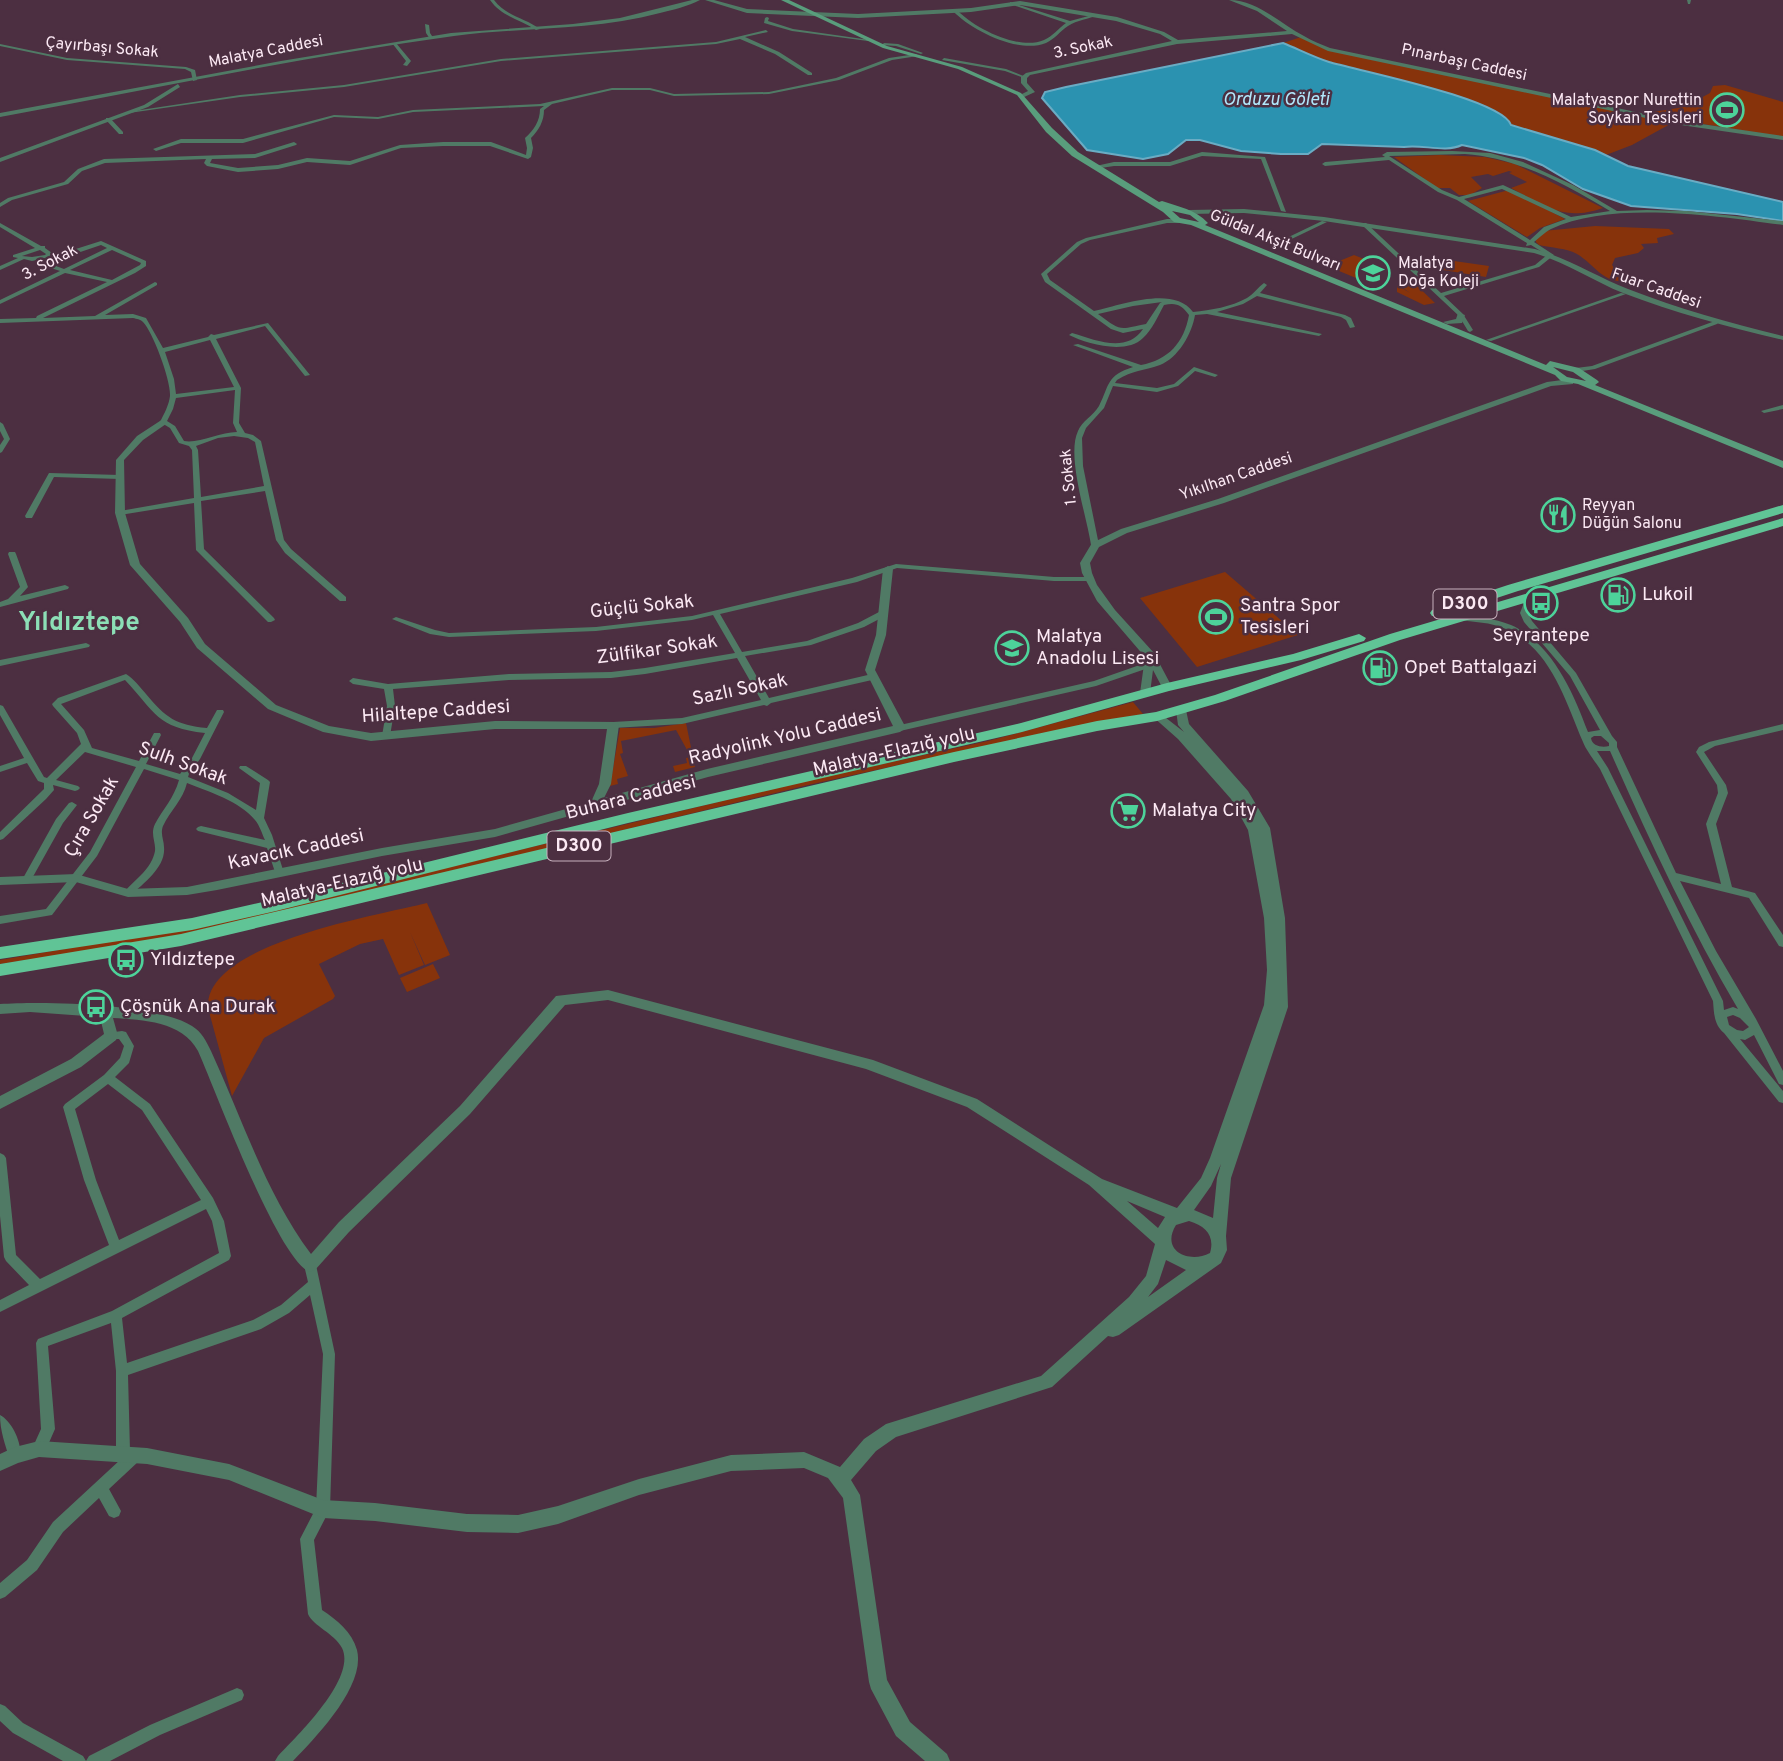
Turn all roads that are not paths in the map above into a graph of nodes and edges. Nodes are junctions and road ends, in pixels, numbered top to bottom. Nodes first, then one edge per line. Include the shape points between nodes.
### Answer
1 (492, 0) edge
2 (697, 0) edge
3 (708, 0) edge
4 (785, 0) edge
5 (792, 0) edge
6 (1232, 0) edge
7 (1011, 4) junction
8 (754, 10) junction
9 (955, 12) junction
10 (811, 13) junction
11 (824, 15) junction
12 (1096, 15) junction
13 (767, 18) junction
14 (1070, 23) junction
15 (785, 24) dead end
16 (427, 25) dead end
17 (538, 29) junction
18 (766, 31) dead end
19 (1292, 32) junction
20 (432, 38) junction
21 (742, 38) junction
22 (868, 40) junction
23 (1177, 42) junction
24 (394, 44) junction
25 (0, 45) edge
26 (916, 55) junction
27 (944, 59) dead end
28 (405, 65) dead end
29 (810, 74) dead end
30 (1024, 77) junction
31 (195, 80) junction
32 (184, 82) junction
33 (1024, 95) junction
34 (550, 104) junction
35 (129, 112) junction
36 (0, 115) edge
37 (108, 120) junction
38 (121, 133) dead end
39 (1783, 138) edge
40 (294, 144) dead end
41 (278, 145) dead end
42 (156, 149) dead end
43 (262, 155) junction
44 (210, 157) junction
45 (1391, 158) junction
46 (0, 160) edge
47 (1325, 164) dead end
48 (1097, 166) junction
49 (1458, 199) junction
50 (0, 205) edge
51 (1284, 211) dead end
52 (1615, 212) junction
53 (1171, 215) junction
54 (1190, 217) junction
55 (1570, 219) junction
56 (1324, 222) junction
57 (1783, 223) edge
58 (0, 225) edge
59 (1366, 226) junction
60 (1530, 241) junction
61 (1275, 245) dead end
62 (43, 247) junction
63 (112, 248) junction
64 (1524, 252) junction
65 (21, 259) junction
66 (1543, 259) junction
67 (40, 261) junction
68 (0, 268) edge
69 (65, 271) junction
70 (110, 281) junction
71 (155, 284) dead end
72 (1264, 285) dead end
73 (1256, 294) junction
74 (1623, 294) junction
75 (1442, 295) junction
76 (1176, 301) junction
77 (0, 302) edge
78 (1208, 312) junction
79 (1095, 313) junction
80 (1192, 314) junction
81 (96, 317) junction
82 (35, 319) junction
83 (0, 321) edge
84 (1715, 323) junction
85 (1146, 326) junction
86 (1462, 326) junction
87 (1352, 327) dead end
88 (1319, 334) dead end
89 (1072, 335) dead end
90 (211, 336) junction
91 (1489, 340) junction
92 (1783, 340) edge
93 (1076, 345) dead end
94 (160, 351) junction
95 (1142, 368) junction
96 (1592, 368) junction
97 (1576, 370) junction
98 (1561, 373) junction
99 (307, 375) dead end
100 (1215, 375) dead end
101 (1584, 379) junction
102 (1570, 382) junction
103 (1111, 384) junction
104 (1550, 384) junction
105 (238, 388) junction
106 (173, 396) junction
107 (1783, 407) edge
108 (1764, 411) dead end
109 (163, 422) junction
110 (0, 424) edge
111 (242, 434) junction
112 (192, 445) junction
113 (0, 451) edge
114 (1783, 459) edge
115 (1783, 465) edge
116 (120, 477) junction
117 (268, 488) junction
118 (198, 499) junction
119 (1783, 509) edge
120 (120, 513) junction
121 (29, 516) dead end
122 (1783, 522) edge
123 (1096, 545) junction
124 (12, 554) dead end
125 (888, 569) junction
126 (1088, 579) junction
127 (65, 587) dead end
128 (1530, 597) junction
129 (343, 599) dead end
130 (11, 601) junction
131 (0, 605) edge
132 (716, 613) junction
133 (882, 614) junction
134 (1457, 618) junction
135 (396, 619) dead end
136 (271, 620) dead end
137 (86, 645) dead end
138 (739, 654) junction
139 (1151, 661) junction
140 (0, 663) edge
141 (872, 677) junction
142 (353, 681) dead end
143 (388, 687) junction
144 (1167, 687) junction
145 (1145, 693) junction
146 (766, 703) junction
147 (0, 708) edge
148 (1181, 710) junction
149 (220, 712) dead end
150 (1157, 716) junction
151 (3, 720) edge
152 (613, 725) junction
153 (1783, 727) edge
154 (900, 729) junction
155 (209, 731) junction
156 (157, 735) dead end
157 (386, 736) junction
158 (1608, 736) junction
159 (1586, 741) junction
160 (86, 745) junction
161 (1613, 747) junction
162 (29, 759) junction
163 (141, 766) junction
164 (0, 768) edge
165 (243, 768) dead end
166 (184, 779) junction
167 (48, 782) junction
168 (75, 788) dead end
169 (596, 803) junction
170 (72, 806) dead end
171 (259, 818) junction
172 (201, 829) dead end
173 (495, 833) junction
174 (0, 837) edge
175 (270, 845) junction
176 (502, 849) junction
177 (279, 873) junction
178 (1673, 876) junction
179 (76, 878) junction
180 (27, 880) junction
181 (0, 881) edge
182 (1727, 887) junction
183 (128, 893) junction
184 (0, 920) edge
185 (1783, 943) edge
186 (0, 953) edge
187 (0, 970) edge
188 (0, 1009) edge
189 (106, 1012) junction
190 (1749, 1018) junction
191 (1722, 1023) junction
192 (1754, 1030) junction
193 (111, 1036) junction
194 (108, 1078) junction
195 (1783, 1081) edge
196 (1783, 1099) edge
197 (0, 1103) edge
198 (0, 1158) edge
199 (1094, 1181) junction
200 (209, 1202) junction
201 (1180, 1216) junction
202 (1219, 1235) junction
203 (1163, 1242) junction
204 (116, 1248) junction
205 (1209, 1263) junction
206 (310, 1265) junction
207 (314, 1284) junction
208 (38, 1286) junction
209 (0, 1306) edge
210 (116, 1315) junction
211 (1073, 1358) junction
212 (122, 1371) junction
213 (0, 1420) edge
214 (39, 1449) junction
215 (129, 1455) junction
216 (7, 1459) edge
217 (840, 1480) junction
218 (100, 1487) junction
219 (323, 1509) junction
220 (114, 1511) dead end
221 (0, 1592) edge
222 (237, 1695) dead end
223 (0, 1711) edge
224 (78, 1761) edge
225 (94, 1761) edge
226 (284, 1761) edge
227 (940, 1761) edge

1 - 17 street via 500,11
2 - 17 street via 624,20
3 - 8 street, 3. Sokak
4 - 10 main road, Güldal Akşit Bulvarı
5 - 11 main road, Güldal Akşit Bulvarı
6 - 19 street, Pınarbaşı Caddesi via 1259,9
7 - 9 street, 3. Sokak
7 - 12 street, 3. Sokak
7 - 14 street
8 - 10 street, 3. Sokak
8 - 13 street
9 - 11 street, 3. Sokak
9 - 14 street via 1004,41 1026,44 1045,42
10 - 11 street, 3. Sokak
10 - 22 main road, Güldal Akşit Bulvarı
11 - 26 main road, Güldal Akşit Bulvarı
12 - 14 street
12 - 23 street, 3. Sokak via 1162,33
13 - 15 street
13 - 22 street via 774,26 792,30
16 - 20 street
17 - 20 street, Malatya Caddesi
18 - 21 street
19 - 23 street, 3. Sokak
19 - 39 street, Pınarbaşı Caddesi via 1332,50 1673,122
20 - 24 street, Malatya Caddesi
21 - 29 street
21 - 35 street via 500,60 355,85
22 - 26 main road, Güldal Akşit Bulvarı
23 - 30 street, 3. Sokak
24 - 28 street via 409,61
24 - 31 street, Malatya Caddesi
25 - 31 street, Çayırbaşı Sokak via 58,58 186,68
26 - 33 main road, Güldal Akşit Bulvarı
26 - 34 street via 891,59 838,79 769,93 674,95 624,88
27 - 30 street
30 - 33 street via 1032,92
31 - 32 street, Malatya Caddesi
32 - 35 street
32 - 36 street, Malatya Caddesi
33 - 48 main road, Güldal Akşit Bulvarı via 1059,140
34 - 42 street via 403,112 378,118 334,116 243,141 181,141
34 - 44 street via 542,109 535,132 528,138 528,157 491,144 400,147 350,163 307,160 244,170 209,165
35 - 37 street
37 - 38 street
37 - 46 street
40 - 43 street
41 - 43 street
43 - 44 street
44 - 50 street via 104,161 80,170 66,183
45 - 47 street
45 - 49 street via 1433,188
45 - 52 street via 1385,155 1500,157 1528,166
48 - 51 street via 1170,164 1202,154 1263,158
48 - 53 main road, Güldal Akşit Bulvarı
49 - 55 street via 1503,187
49 - 60 street
52 - 55 street
52 - 57 street
53 - 54 main road, Güldal Akşit Bulvarı
53 - 79 street via 1088,239 1046,270 1046,281
54 - 56 street via 1218,213
54 - 59 street via 1244,211
54 - 86 main road, Güldal Akşit Bulvarı
55 - 60 street
56 - 59 street
56 - 61 street
58 - 62 street
59 - 64 street
59 - 75 street
60 - 64 street
60 - 66 street
62 - 65 street via 16,255
62 - 67 street via 49,255
63 - 67 street via 94,244
63 - 69 street, 3. Sokak
63 - 70 street via 144,262
64 - 66 street, Fuar Caddesi
64 - 66 street
65 - 67 street
65 - 68 street
66 - 74 street, Fuar Caddesi
66 - 75 street
66 - 92 street via 1638,295
67 - 69 street
69 - 70 street
69 - 77 street, 3. Sokak
70 - 82 street
71 - 81 street
72 - 73 street
73 - 78 street
73 - 87 street via 1343,316
74 - 84 street, Fuar Caddesi
74 - 91 street
75 - 86 street
76 - 79 street via 1156,300
76 - 80 street
76 - 85 street via 1163,304
78 - 80 street
78 - 88 street
79 - 85 street via 1123,331
80 - 95 street via 1172,357
81 - 82 street
81 - 94 street via 141,317
82 - 83 street
84 - 92 street, Fuar Caddesi
84 - 96 street
85 - 89 street via 1136,341 1116,345
86 - 91 main road, Güldal Akşit Bulvarı
86 - 98 main road, Güldal Akşit Bulvarı
90 - 94 street
90 - 99 street via 266,324
90 - 105 street
91 - 98 main road, Güldal Akşit Bulvarı
93 - 95 street
94 - 106 street
95 - 103 street
96 - 97 street
96 - 101 street
97 - 98 main road, Güldal Akşit Bulvarı
97 - 101 main road, Güldal Akşit Bulvarı
98 - 102 main road, Güldal Akşit Bulvarı
98 - 104 street, Yıkılhan Caddesi
100 - 103 street via 1197,368 1176,384 1157,390
101 - 102 main road, Güldal Akşit Bulvarı
101 - 114 main road, Güldal Akşit Bulvarı
101 - 115 main road, Güldal Akşit Bulvarı
102 - 104 street, Yıkılhan Caddesi
103 - 123 street, 1. Sokak via 1104,404 1079,435 1081,485
104 - 123 street, Yıkılhan Caddesi via 1124,531
105 - 106 street
105 - 111 street via 236,423
106 - 109 street
107 - 108 street
109 - 112 street via 173,427 181,442
109 - 116 street via 122,455
110 - 113 street via 7,439
111 - 112 street
111 - 117 street via 260,446
112 - 118 street
116 - 120 street, Hilaltepe Caddesi
116 - 121 street via 52,475
117 - 118 street
117 - 129 street via 284,545
118 - 120 street
118 - 136 street via 200,550
119 - 144 highway, D300 via 1296,657
120 - 157 street, Hilaltepe Caddesi via 138,570 184,620 201,646 265,702 327,729 354,736
122 - 128 highway, Malatya-Elazığ yolu / D300
123 - 126 street via 1085,564
124 - 130 street via 24,587
125 - 126 street, Güçlü Sokak via 900,566
125 - 132 street, Güçlü Sokak
125 - 133 street, Radyolink Yolu Caddesi
126 - 139 street
127 - 130 street
128 - 134 highway, Malatya-Elazığ yolu / D300
128 - 158 street via 1524,613 1528,622 1573,675
130 - 131 street
132 - 135 street, Güçlü Sokak via 596,629 456,635
132 - 138 street
133 - 138 street, Zülfikar Sokak via 808,643
133 - 141 street, Radyolink Yolu Caddesi
134 - 148 highway, Malatya-Elazığ yolu / D300
134 - 159 street via 1491,621 1529,641 1571,696
137 - 140 street
138 - 143 street, Zülfikar Sokak via 625,674
138 - 146 street
139 - 144 street
139 - 145 street
139 - 154 street via 1096,683
141 - 146 street, Sazlı Sokak
141 - 154 street, Radyolink Yolu Caddesi
142 - 143 street, Zülfikar Sokak
143 - 157 street via 391,706
144 - 145 highway, D300
144 - 148 highway
145 - 150 highway via 1143,701
145 - 176 highway, Buhara Caddesi / D300 via 1022,727
146 - 152 street, Sazlı Sokak via 668,723
147 - 151 street
148 - 150 highway, Malatya-Elazığ yolu / D300
148 - 202 street via 1184,725 1244,794 1264,828 1279,918 1281,1007 1224,1178
149 - 155 street
150 - 187 highway, Malatya-Elazığ yolu / D300 via 954,757 194,937
150 - 201 street via 1182,736 1235,797 1254,830 1270,918 1273,970 1271,1005 1217,1158 1206,1182
151 - 162 street
152 - 157 street, Hilaltepe Caddesi via 478,726
152 - 169 street via 605,784
153 - 182 street via 1712,744 1700,752 1723,793 1711,824
154 - 169 street, Radyolink Yolu Caddesi
155 - 160 street via 179,728 160,717 126,677 56,704 81,732
155 - 166 street
156 - 163 street, Çıra Sokak
158 - 159 street via 1595,733
158 - 161 street
159 - 161 street via 1598,749
159 - 191 street via 1604,768 1718,1001
160 - 163 street, Sulh Sokak via 88,750
160 - 167 street
161 - 178 street
162 - 164 street
162 - 167 street
163 - 166 street, Sulh Sokak
163 - 179 street, Çıra Sokak via 94,854
165 - 171 street via 265,782
166 - 171 street, Sulh Sokak
166 - 183 street via 158,827 157,861
167 - 168 street
167 - 174 street via 43,797
169 - 173 street, Kavacık Caddesi
170 - 180 street
171 - 175 street
172 - 175 street
173 - 176 street
173 - 177 street, Kavacık Caddesi
175 - 177 street
176 - 186 highway, Buhara Caddesi / D300 via 192,924
177 - 183 street, Kavacık Caddesi via 187,891
178 - 182 street
178 - 190 street
179 - 180 street, Kavacık Caddesi
179 - 183 street, Kavacık Caddesi
179 - 184 street, Çıra Sokak via 49,912
180 - 181 street, Kavacık Caddesi
182 - 185 street via 1752,895
188 - 189 street
189 - 193 street
189 - 206 street via 142,1014 196,1037 251,1164
190 - 191 street via 1728,1011
190 - 192 street
191 - 192 street via 1740,1036
191 - 196 street
192 - 195 street
193 - 194 street via 122,1035 129,1046 125,1060
193 - 197 street via 76,1063
194 - 200 street via 146,1107
194 - 204 street via 69,1107
198 - 208 street via 10,1256
199 - 201 street
199 - 203 street
199 - 206 street via 972,1102 868,1064 608,995 561,1000 465,1110
200 - 204 street
200 - 210 street via 225,1256
201 - 202 street via 1199,1217
201 - 203 street via 1166,1226
202 - 205 street via 1220,1251
203 - 205 street via 1181,1264
203 - 211 street via 1153,1279
204 - 208 street
205 - 211 street
206 - 207 street
207 - 212 street via 257,1325
207 - 219 street via 328,1354
208 - 209 street
210 - 212 street
210 - 214 street via 42,1343 48,1429
211 - 217 street via 1046,1382 892,1430 870,1445
212 - 215 street
213 - 216 street via 11,1438
214 - 215 street
214 - 216 street
215 - 218 street
215 - 219 street via 229,1472
217 - 219 street via 834,1472 804,1460 731,1464 518,1524
217 - 227 street via 850,1495 878,1682 903,1729
218 - 220 street
218 - 221 street via 58,1527 32,1565
219 - 226 street via 307,1539 311,1599 315,1614 336,1628 351,1651 350,1671 312,1731
222 - 225 street
223 - 224 street via 18,1728

